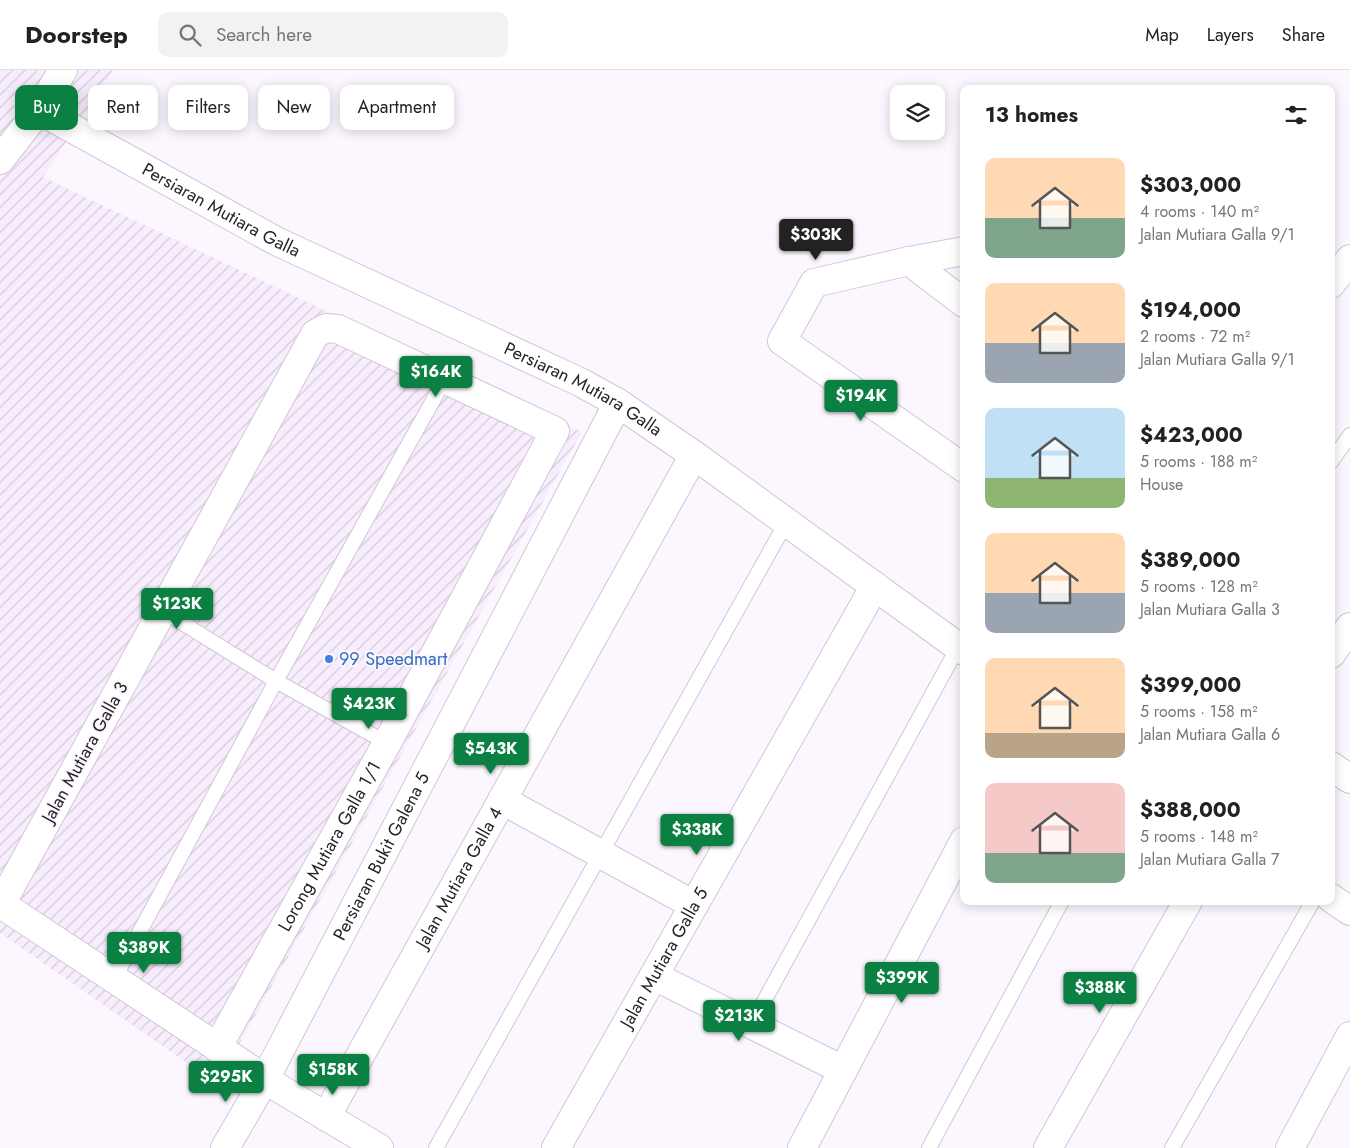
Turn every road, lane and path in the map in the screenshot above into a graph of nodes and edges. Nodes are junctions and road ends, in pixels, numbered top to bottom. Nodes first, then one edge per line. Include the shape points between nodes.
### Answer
1 (63, 70) edge
2 (54, 85) edge
3 (23, 130) edge
4 (75, 130) edge
5 (0, 160) edge
6 (960, 252) edge
7 (909, 261) junction
8 (1349, 262) edge
9 (1335, 279) edge
10 (960, 300) edge
11 (446, 379) junction
12 (618, 403) junction
13 (1350, 435) edge
14 (694, 455) junction
15 (1335, 456) edge
16 (960, 465) edge
17 (787, 521) junction
18 (875, 586) junction
19 (163, 611) junction
20 (1350, 627) edge
21 (960, 648) edge
22 (1335, 648) edge
23 (960, 651) edge
24 (276, 681) junction
25 (386, 743) junction
26 (1335, 769) edge
27 (1350, 779) edge
28 (502, 800) junction
29 (960, 849) edge
30 (602, 854) junction
31 (1335, 901) edge
32 (694, 905) junction
33 (1060, 905) edge
34 (1186, 905) edge
35 (1310, 905) edge
36 (1350, 911) edge
37 (654, 976) junction
38 (114, 979) junction
39 (751, 1025) junction
40 (1350, 1036) edge
41 (216, 1048) junction
42 (843, 1070) junction
43 (265, 1079) junction
44 (326, 1117) junction
45 (225, 1148) edge
46 (379, 1148) edge
47 (436, 1148) edge
48 (556, 1148) edge
49 (802, 1148) edge
50 (929, 1148) edge
51 (1048, 1148) edge
52 (1172, 1148) edge
53 (1290, 1148) edge

1 - 2 street
3 - 5 street
4 - 12 street, Persiaran Mutiara Galla via 276,241 580,382
6 - 7 street
7 - 10 street
7 - 16 street via 814,283 782,341
8 - 9 street
11 - 19 street, Jalan Mutiara Galla 3 via 338,329 326,328 315,334
11 - 24 lane
11 - 25 street, Lorong Mutiara Galla 1/1 via 555,431
12 - 14 street, Persiaran Mutiara Galla
12 - 43 street, Persiaran Bukit Galena 5
13 - 15 lane
14 - 17 street, Persiaran Mutiara Galla
14 - 28 street, Jalan Mutiara Galla 4
17 - 18 street, Persiaran Mutiara Galla
17 - 30 lane
18 - 21 street, Persiaran Mutiara Galla
18 - 32 street, Jalan Mutiara Galla 5
19 - 24 lane
19 - 38 street, Jalan Mutiara Galla 3 via 1,904
20 - 22 street
23 - 39 lane
24 - 25 lane
24 - 38 lane
25 - 41 street, Lorong Mutiara Galla 1/1
26 - 27 street
28 - 30 street
28 - 44 street, Jalan Mutiara Galla 4
29 - 42 street
30 - 32 street
30 - 47 lane
31 - 36 street
32 - 37 street, Jalan Mutiara Galla 5
33 - 50 lane
34 - 51 street
35 - 52 lane
37 - 39 street
37 - 48 street, Jalan Mutiara Galla 5
38 - 41 street, Jalan Mutiara Galla 3
39 - 42 street
40 - 53 street
41 - 43 street, Jalan Mutiara Galla 3
42 - 49 street
43 - 44 street, Jalan Mutiara Galla 3
43 - 45 street, Persiaran Bukit Galena 5
44 - 46 street, Jalan Mutiara Galla 3

